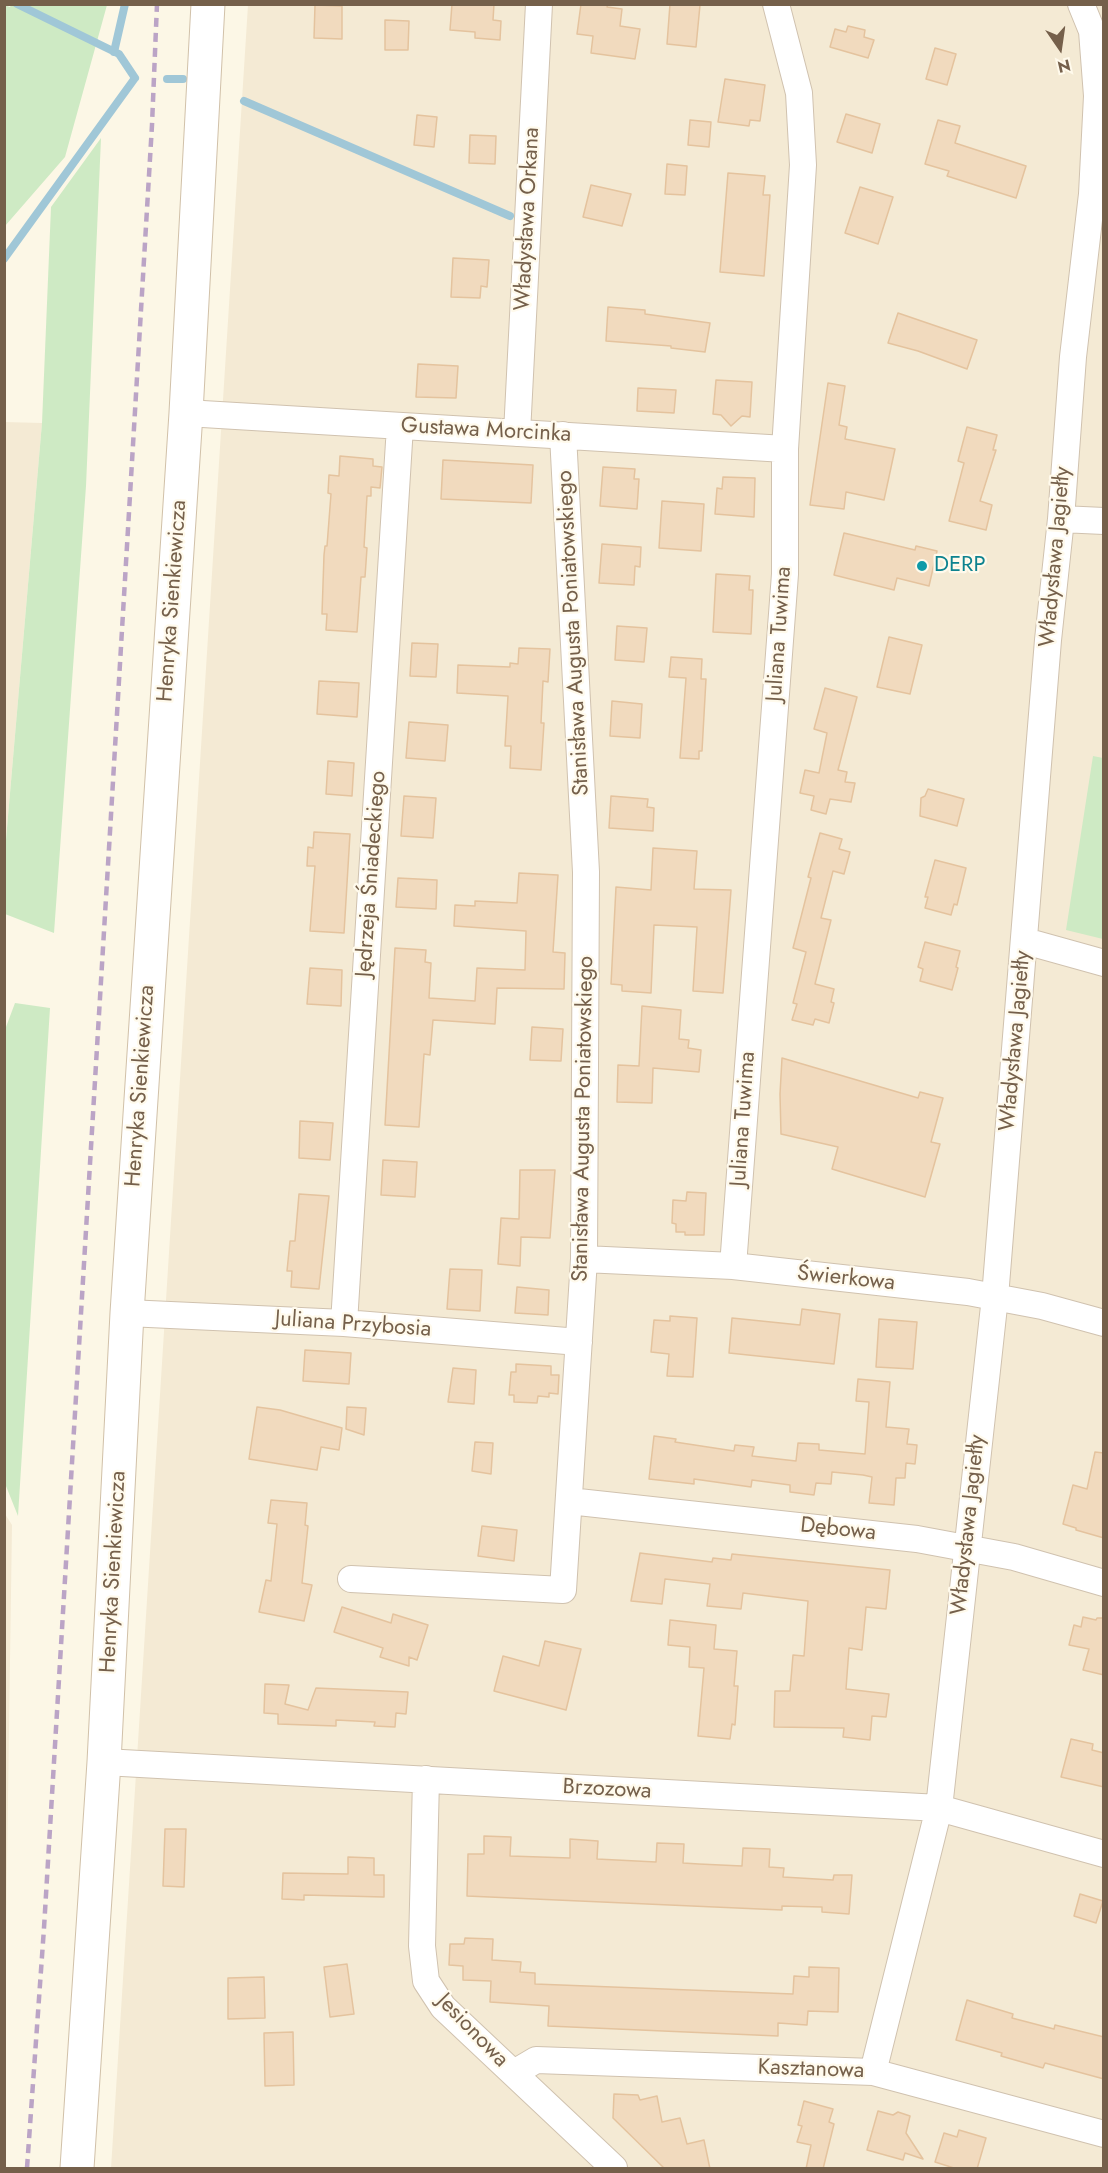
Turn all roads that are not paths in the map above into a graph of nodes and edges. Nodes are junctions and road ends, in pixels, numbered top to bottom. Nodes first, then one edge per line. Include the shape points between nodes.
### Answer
1 (208, 4) edge
2 (539, 4) edge
3 (776, 4) edge
4 (1082, 4) edge
5 (1098, 30) edge
6 (1094, 257) edge
7 (186, 413) junction
8 (400, 426) junction
9 (518, 433) junction
10 (563, 435) junction
11 (785, 449) junction
12 (1062, 519) junction
13 (1104, 521) edge
14 (1024, 941) junction
15 (1104, 963) edge
16 (584, 1259) junction
17 (733, 1266) junction
18 (995, 1297) junction
19 (127, 1313) junction
20 (344, 1323) junction
21 (1104, 1323) edge
22 (579, 1342) junction
23 (569, 1501) junction
24 (967, 1548) junction
25 (351, 1579) dead end
26 (1104, 1583) edge
27 (104, 1762) junction
28 (426, 1779) junction
29 (939, 1808) junction
30 (1104, 1854) edge
31 (873, 2072) junction
32 (514, 2073) junction
33 (1104, 2134) edge
34 (77, 2169) edge
35 (614, 2169) edge

1 - 7 main road, Henryka Sienkiewicza
2 - 9 street, Władysława Orkana
3 - 11 street, Juliana Tuwima via 799,93 803,165
4 - 5 street, Władysława Jagiełły
5 - 6 street, Władysława Jagiełły via 1092,195
6 - 12 street, Władysława Jagiełły via 1073,357
7 - 8 street, Gustawa Morcinka
7 - 19 main road, Henryka Sienkiewicza
8 - 9 street, Gustawa Morcinka
8 - 20 street, Jędrzeja Śniadeckiego
9 - 10 street, Gustawa Morcinka
10 - 11 street, Gustawa Morcinka
10 - 16 street, Stanisława Augusta Poniatowskiego via 586,872
11 - 17 street, Juliana Tuwima via 785,574
12 - 13 street
12 - 14 street, Władysława Jagiełły via 1048,640
14 - 15 street
14 - 18 street, Władysława Jagiełły
16 - 17 street, Świerkowa
16 - 22 street, Stanisława Augusta Poniatowskiego
17 - 18 street, Świerkowa
18 - 21 street, Świerkowa
18 - 24 street, Władysława Jagiełły
19 - 20 street, Juliana Przybosia
19 - 27 main road, Henryka Sienkiewicza
20 - 22 street, Juliana Przybosia
22 - 23 street, Stanisława Augusta Poniatowskiego
23 - 24 street, Dębowa via 918,1539
23 - 25 street, Stanisława Augusta Poniatowskiego via 563,1590
24 - 26 street, Dębowa
24 - 29 street, Władysława Jagiełły
27 - 28 street, Brzozowa
27 - 34 main road, Henryka Sienkiewicza
28 - 29 street, Brzozowa
28 - 32 street, Jesionowa via 422,1946 426,1981 443,2007
29 - 30 street, Brzozowa
29 - 31 street, Władysława Jagiełły
31 - 32 street, Kasztanowa via 536,2060
31 - 33 street, Kasztanowa
32 - 35 street, Jesionowa

